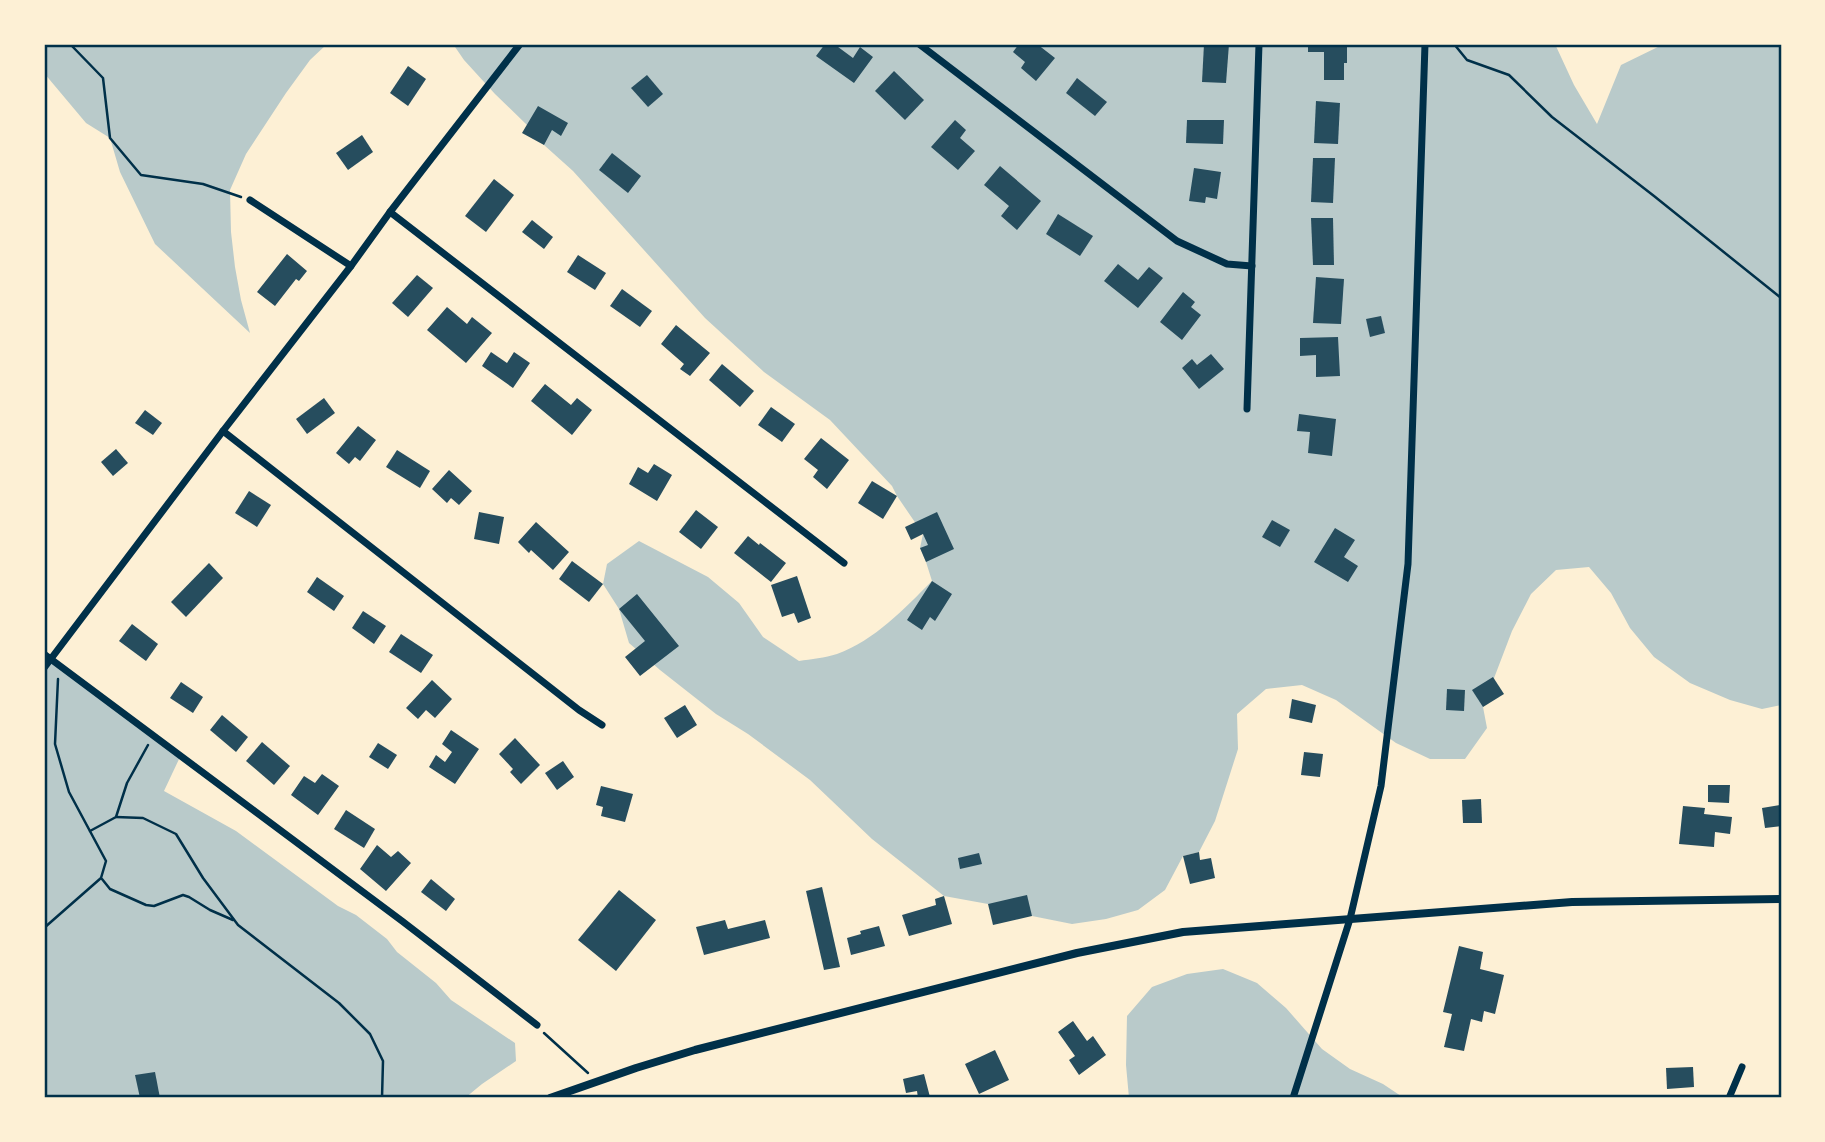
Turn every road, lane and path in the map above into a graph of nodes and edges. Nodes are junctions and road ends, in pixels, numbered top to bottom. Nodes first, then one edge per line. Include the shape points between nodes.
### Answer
1 (70, 44) edge
2 (520, 44) edge
3 (919, 44) edge
4 (1259, 44) edge
5 (1425, 44) edge
6 (1454, 44) edge
7 (250, 200) joint
8 (390, 212) junction
9 (351, 266) junction
10 (1252, 266) junction
11 (1781, 298) edge
12 (1247, 409) dead end
13 (223, 431) junction
14 (844, 562) dead end
15 (47, 657) edge
16 (59, 666) junction
17 (44, 667) edge
18 (602, 724) dead end
19 (153, 737) junction
20 (116, 817) junction
21 (90, 831) junction
22 (101, 878) junction
23 (1781, 900) edge
24 (1350, 919) junction
25 (236, 922) junction
26 (44, 928) edge
27 (537, 1026) joint
28 (1742, 1067) dead end
29 (596, 1081) junction
30 (382, 1098) edge
31 (550, 1098) edge
32 (1293, 1098) edge
33 (1729, 1098) edge

1 - 7 path via 103,78 110,138 141,175 203,184
2 - 8 street
3 - 10 street via 1177,241 1227,264
4 - 10 street
5 - 24 street via 1408,564 1381,786
6 - 11 path via 1467,60 1510,75 1552,117
7 - 9 street
8 - 9 street
8 - 14 street
9 - 13 street
10 - 12 street
13 - 15 street
13 - 18 street
15 - 16 street
15 - 17 street
16 - 19 street
16 - 21 path via 55,744 69,793
19 - 20 path via 127,783
19 - 27 street
20 - 21 path
20 - 25 path via 142,818 176,834
21 - 22 path via 106,861
22 - 25 path via 110,889 146,905 183,895
22 - 26 path
23 - 24 street via 1572,902
24 - 29 street via 1183,932 1130,941 695,1050
24 - 32 street
25 - 30 path via 340,1003 370,1034 383,1061
27 - 29 path
28 - 33 street
29 - 31 street

